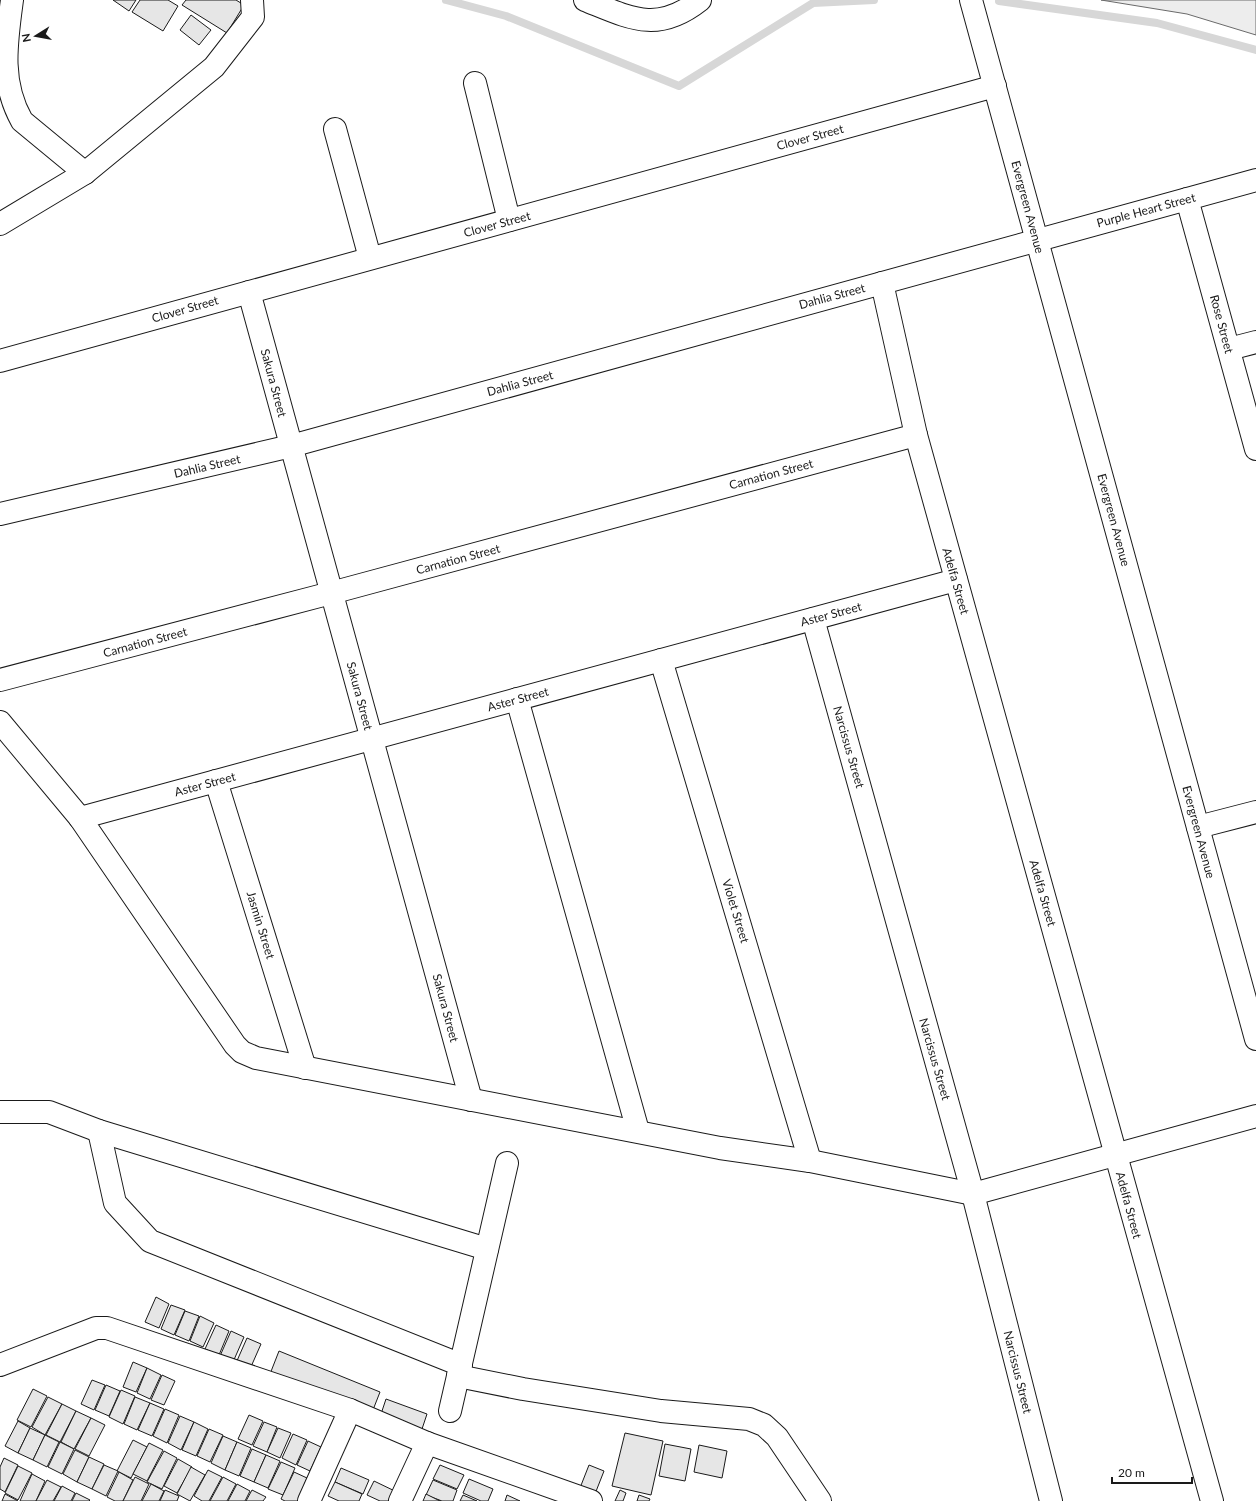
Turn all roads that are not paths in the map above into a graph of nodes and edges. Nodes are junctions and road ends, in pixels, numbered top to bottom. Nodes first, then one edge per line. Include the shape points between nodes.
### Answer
1 (12, 0) edge
2 (252, 0) edge
3 (585, 0) edge
4 (700, 0) edge
5 (971, 0) edge
6 (475, 83) dead end
7 (995, 86) junction
8 (335, 129) dead end
9 (85, 173) junction
10 (1256, 180) edge
11 (1187, 199) junction
12 (509, 220) junction
13 (0, 224) edge
14 (1037, 240) junction
15 (370, 258) junction
16 (882, 283) junction
17 (249, 292) junction
18 (1256, 342) edge
19 (1229, 350) junction
20 (0, 361) edge
21 (916, 435) junction
22 (291, 446) junction
23 (1256, 449) edge
24 (0, 514) edge
25 (956, 580) junction
26 (332, 593) junction
27 (813, 619) junction
28 (661, 660) junction
29 (0, 680) edge
30 (517, 699) junction
31 (0, 722) edge
32 (372, 739) junction
33 (216, 781) junction
34 (1256, 812) edge
35 (80, 818) junction
36 (1198, 827) junction
37 (1256, 1039) edge
38 (305, 1068) junction
39 (471, 1100) junction
40 (0, 1112) edge
41 (1256, 1116) edge
42 (99, 1131) junction
43 (638, 1131) junction
44 (1116, 1156) junction
45 (810, 1161) junction
46 (507, 1163) dead end
47 (973, 1194) junction
48 (486, 1249) junction
49 (0, 1366) edge
50 (459, 1371) junction
51 (350, 1410) junction
52 (450, 1412) dead end
53 (427, 1443) junction
54 (309, 1501) edge
55 (400, 1501) edge
56 (591, 1501) edge
57 (820, 1501) edge
58 (1051, 1501) edge
59 (1212, 1501) edge

1 - 9 street via 3,64 4,80 14,111 22,121
2 - 9 street via 253,17 214,67
3 - 4 street via 628,17 651,21 671,18
5 - 7 street, Evergreen Avenue
6 - 12 street
7 - 12 street, Clover Street
7 - 14 street, Evergreen Avenue
8 - 15 street
9 - 13 street
10 - 11 street, Purple Heart Street
11 - 14 street, Purple Heart Street
11 - 19 street, Rose Street
12 - 15 street, Clover Street
14 - 16 street, Dahlia Street
14 - 36 street, Evergreen Avenue
15 - 17 street, Clover Street
16 - 21 street, Adelfa Street
16 - 22 street, Dahlia Street
17 - 20 street, Clover Street
17 - 22 street, Sakura Street
18 - 19 street
19 - 23 street, Rose Street
21 - 25 street, Adelfa Street
21 - 26 street, Carnation Street
22 - 24 street, Dahlia Street
22 - 26 street, Sakura Street
25 - 27 street, Aster Street
25 - 44 street, Adelfa Street
26 - 29 street, Carnation Street
26 - 32 street, Sakura Street
27 - 28 street, Aster Street
27 - 47 street, Narcissus Street
28 - 30 street, Aster Street
28 - 45 street, Violet Street
30 - 32 street, Aster Street
30 - 43 street
31 - 35 street
32 - 33 street, Aster Street
32 - 39 street, Sakura Street
33 - 35 street, Aster Street
33 - 38 street, Jasmin Street
34 - 36 street
35 - 38 street via 235,1045 249,1056
36 - 37 street, Evergreen Avenue
38 - 39 street
39 - 43 street
40 - 42 street via 49,1112
41 - 44 street
42 - 48 street
42 - 50 street via 115,1203 150,1241
43 - 45 street via 720,1148
44 - 47 street
44 - 59 street, Adelfa Street
45 - 47 street
46 - 48 street
47 - 58 street, Narcissus Street
48 - 50 street
49 - 51 street via 96,1328 107,1328
50 - 52 street
50 - 57 street via 523,1389 661,1411 749,1419 764,1425 776,1437
51 - 53 street
51 - 54 street
53 - 55 street
53 - 56 street

